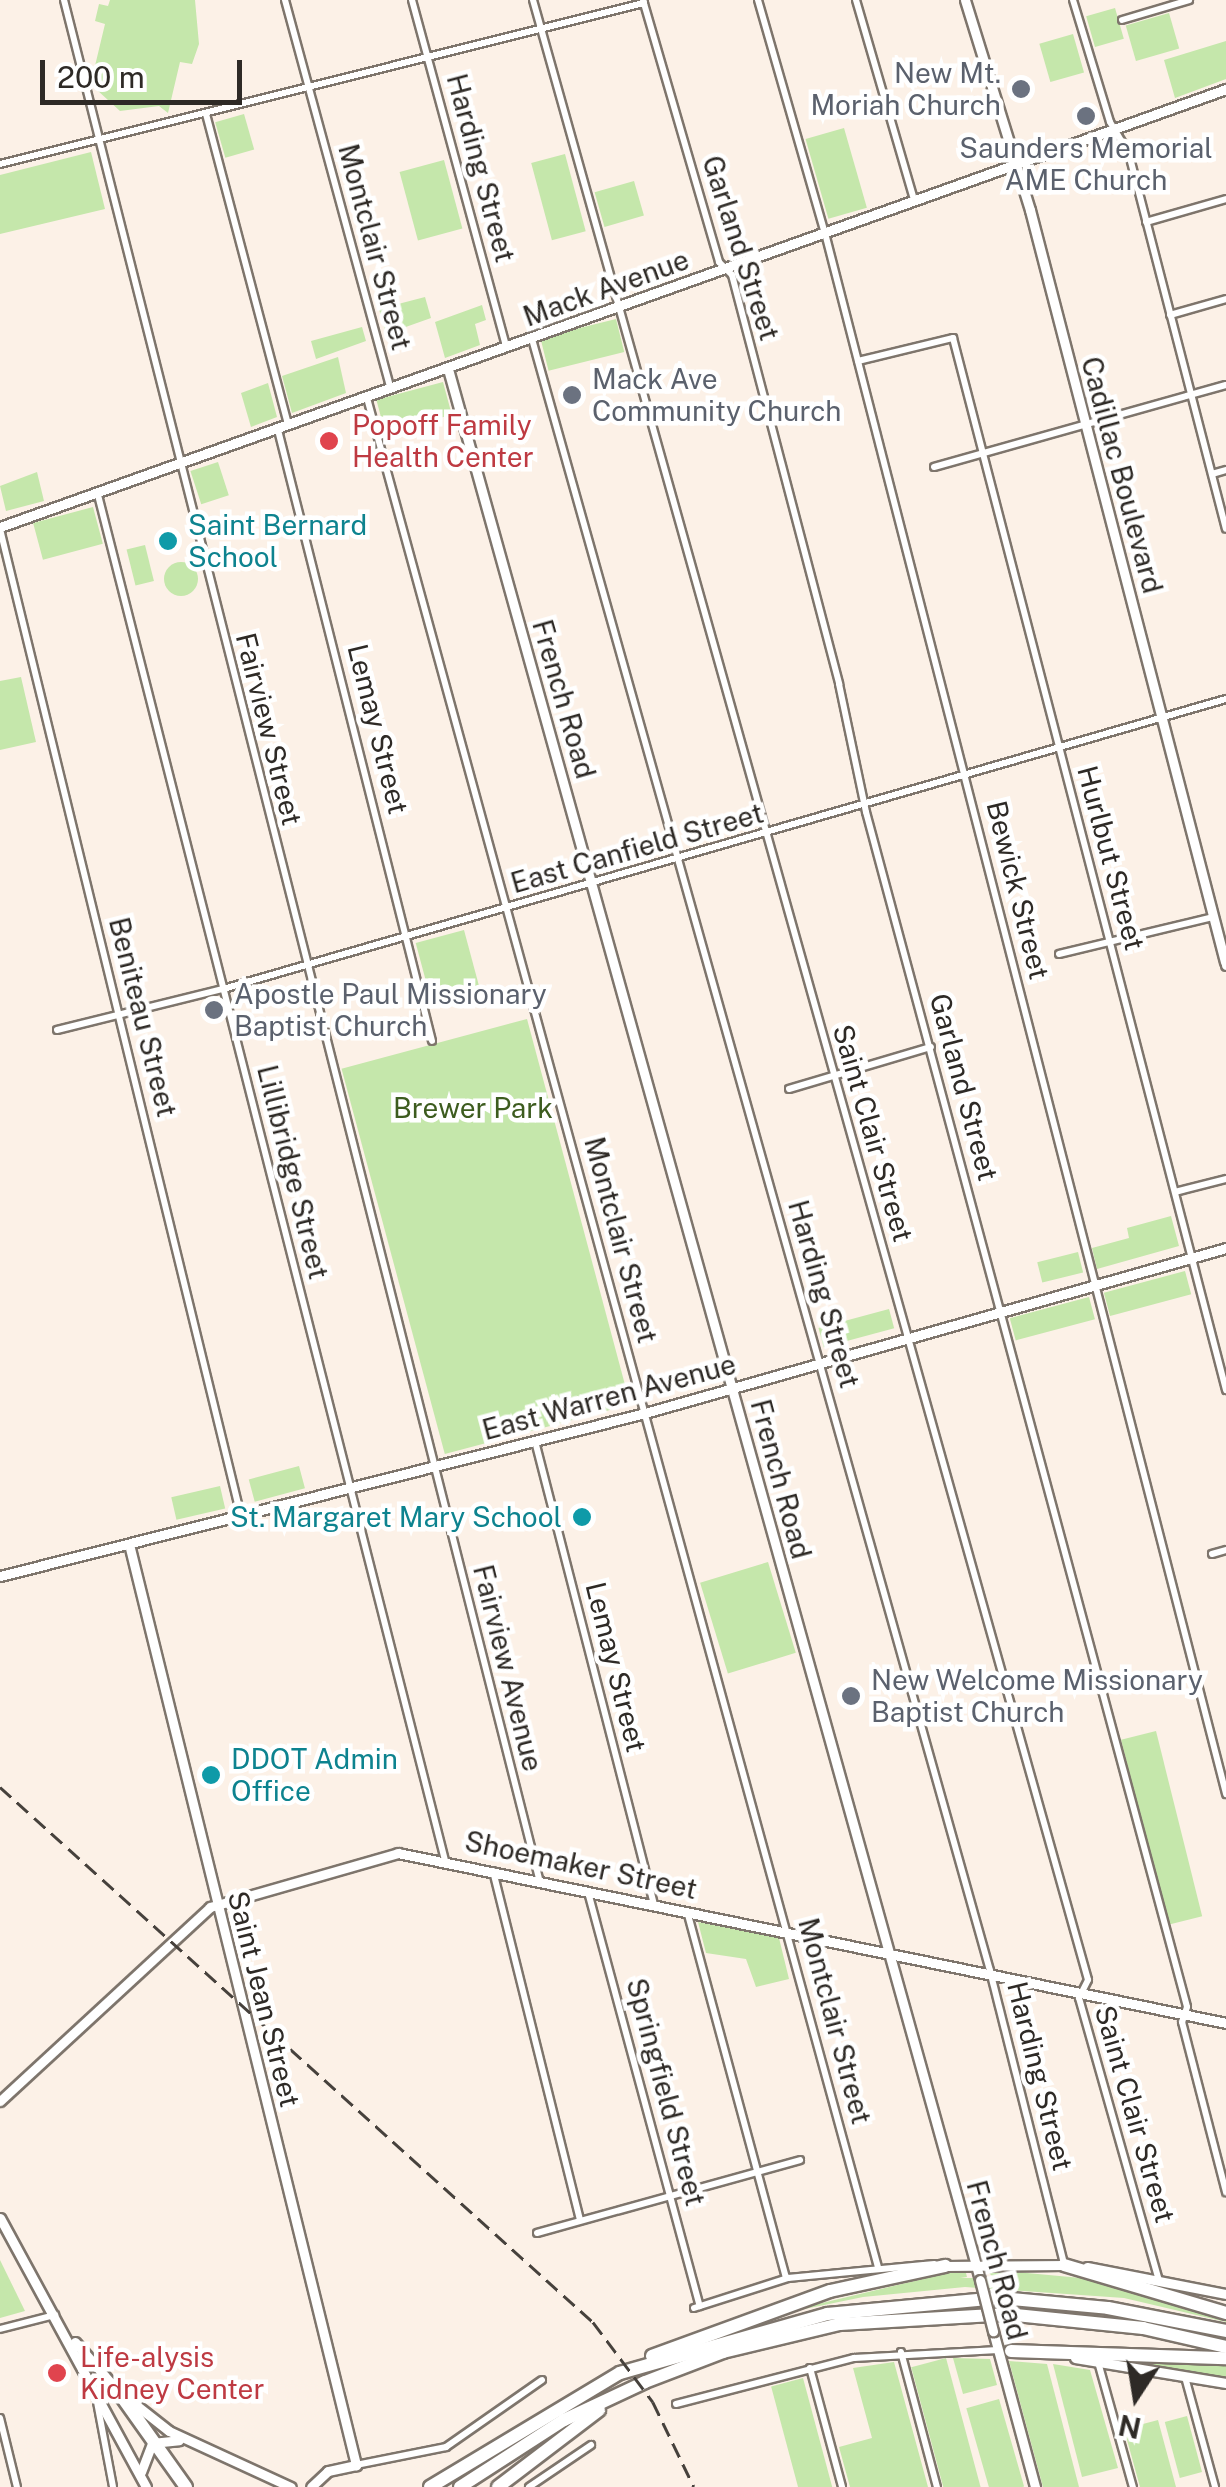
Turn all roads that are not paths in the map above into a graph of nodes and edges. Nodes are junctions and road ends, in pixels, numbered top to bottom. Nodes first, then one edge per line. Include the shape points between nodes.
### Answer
1 (64, 0) edge
2 (286, 0) edge
3 (412, 0) edge
4 (533, 0) edge
5 (758, 0) edge
6 (856, 0) edge
7 (965, 0) edge
8 (1074, 0) edge
9 (1190, 0) edge
10 (644, 2) edge
11 (1122, 20) dead end
12 (541, 30) junction
13 (428, 58) junction
14 (309, 88) junction
15 (1226, 89) edge
16 (206, 114) junction
17 (1116, 129) junction
18 (98, 140) junction
19 (0, 164) edge
20 (1016, 165) junction
21 (1226, 199) edge
22 (915, 201) junction
23 (1146, 222) junction
24 (826, 233) junction
25 (725, 269) junction
26 (1226, 300) edge
27 (618, 306) junction
28 (1170, 315) junction
29 (532, 338) junction
30 (506, 348) junction
31 (858, 361) junction
32 (448, 368) junction
33 (1226, 385) edge
34 (391, 389) junction
35 (1191, 394) junction
36 (367, 398) junction
37 (1085, 426) junction
38 (283, 428) junction
39 (983, 455) junction
40 (179, 466) junction
41 (934, 468) dead end
42 (1226, 470) edge
43 (1212, 474) junction
44 (98, 494) junction
45 (0, 528) edge
46 (1226, 529) edge
47 (1226, 699) edge
48 (1162, 719) junction
49 (1059, 746) junction
50 (965, 774) junction
51 (868, 804) junction
52 (767, 834) junction
53 (678, 858) junction
54 (592, 882) junction
55 (507, 907) junction
56 (1214, 916) junction
57 (408, 936) junction
58 (1110, 942) junction
59 (1059, 954) dead end
60 (1226, 963) edge
61 (305, 965) junction
62 (223, 989) junction
63 (120, 1016) junction
64 (58, 1030) dead end
65 (432, 1040) dead end
66 (931, 1047) junction
67 (834, 1076) junction
68 (789, 1089) dead end
69 (1226, 1179) edge
70 (1175, 1192) junction
71 (1226, 1248) edge
72 (1192, 1256) junction
73 (1094, 1282) junction
74 (1000, 1310) junction
75 (907, 1336) junction
76 (819, 1362) junction
77 (732, 1388) junction
78 (1226, 1390) edge
79 (645, 1412) junction
80 (535, 1441) junction
81 (432, 1468) junction
82 (350, 1490) junction
83 (242, 1516) junction
84 (130, 1544) junction
85 (1226, 1550) edge
86 (1212, 1554) dead end
87 (0, 1576) edge
88 (1226, 1794) edge
89 (445, 1860) junction
90 (493, 1870) junction
91 (539, 1880) junction
92 (588, 1890) junction
93 (218, 1903) junction
94 (654, 1903) junction
95 (686, 1910) junction
96 (787, 1930) junction
97 (887, 1950) junction
98 (990, 1971) junction
99 (1083, 1991) junction
100 (1185, 2014) junction
101 (1226, 2024) edge
102 (0, 2101) edge
103 (800, 2160) dead end
104 (757, 2172) junction
105 (1226, 2192) edge
106 (670, 2195) junction
107 (0, 2218) edge
108 (580, 2220) junction
109 (537, 2232) dead end
110 (976, 2264) junction
111 (1064, 2264) junction
112 (945, 2266) junction
113 (878, 2267) junction
114 (786, 2278) junction
115 (1158, 2278) junction
116 (1226, 2294) edge
117 (1226, 2313) edge
118 (56, 2315) junction
119 (0, 2329) edge
120 (1226, 2331) edge
121 (70, 2336) junction
122 (1226, 2346) edge
123 (1004, 2350) junction
124 (901, 2352) junction
125 (1226, 2358) edge
126 (1098, 2362) junction
127 (810, 2368) junction
128 (620, 2373) junction
129 (1185, 2376) junction
130 (542, 2380) dead end
131 (89, 2382) junction
132 (1226, 2382) edge
133 (117, 2390) junction
134 (626, 2392) junction
135 (676, 2404) dead end
136 (0, 2418) edge
137 (152, 2443) junction
138 (591, 2445) dead end
139 (200, 2447) junction
140 (356, 2465) junction
141 (141, 2476) junction
142 (465, 2485) edge
143 (16, 2487) edge
144 (113, 2487) edge
145 (146, 2487) edge
146 (186, 2487) edge
147 (292, 2487) edge
148 (310, 2487) edge
149 (430, 2487) edge
150 (498, 2487) edge
151 (529, 2487) edge
152 (842, 2487) edge
153 (938, 2487) edge
154 (1035, 2487) edge
155 (1132, 2487) edge
156 (1216, 2487) edge

1 - 18 street, Fairview Street
2 - 14 street, Montclair Street
3 - 13 street, Harding Street
4 - 12 street, Saint Clair Street
5 - 24 street, Bewick Street
6 - 22 street
7 - 20 street, Cadillac Boulevard
8 - 17 street
9 - 11 street
10 - 12 street
10 - 25 street, Garland Street
12 - 13 street
12 - 27 street, Saint Clair Street
13 - 14 street
13 - 30 street, Harding Street
14 - 16 street
14 - 34 street, Montclair Street
15 - 17 street, Mack Avenue
16 - 18 street
16 - 38 street, Lemay Street
17 - 20 street, Mack Avenue
17 - 23 street
18 - 19 street
18 - 40 street, Fairview Street
20 - 22 street, Mack Avenue
20 - 37 street, Cadillac Boulevard
21 - 23 street
22 - 24 street, Mack Avenue
23 - 28 street
24 - 25 street, Mack Avenue
24 - 31 street, Bewick Street
25 - 27 street, Mack Avenue
25 - 51 street, Garland Street
26 - 28 street
27 - 29 street, Mack Avenue
27 - 52 street, Saint Clair Street
28 - 35 street
29 - 30 street, Mack Avenue
29 - 53 street, Harding Street
30 - 32 street, Mack Avenue
31 - 39 street, Hurlbut Street via 953,338
31 - 50 street, Bewick Street
32 - 34 street, Mack Avenue
32 - 54 street, French Road
33 - 35 street
34 - 36 street, Mack Avenue
35 - 37 street
35 - 43 street
36 - 38 street, Mack Avenue
36 - 55 street, Montclair Street
37 - 39 street
37 - 48 street, Cadillac Boulevard
38 - 40 street, Mack Avenue
38 - 57 street, Lemay Street
39 - 41 street
39 - 49 street, Hurlbut Street
40 - 44 street, Mack Avenue
40 - 61 street, Fairview Street
42 - 43 street
43 - 46 street
44 - 45 street, Mack Avenue
44 - 62 street, Lillibridge Street
45 - 63 street, Beniteau Street
47 - 48 street, East Canfield Street
48 - 49 street, East Canfield Street
48 - 56 street, Cadillac Boulevard
49 - 50 street, East Canfield Street
49 - 58 street, Hurlbut Street
50 - 51 street, East Canfield Street
50 - 73 street, Bewick Street
51 - 52 street, East Canfield Street
51 - 66 street, Garland Street
52 - 53 street, East Canfield Street
52 - 67 street, Saint Clair Street
53 - 54 street, East Canfield Street
53 - 76 street, Harding Street
54 - 55 street, East Canfield Street
54 - 77 street, French Road
55 - 57 street, East Canfield Street
55 - 79 street, Montclair Street
56 - 58 street
56 - 60 street, Cadillac Boulevard
57 - 61 street, East Canfield Street
57 - 65 street, Lemay Street
58 - 59 street
58 - 70 street, Hurlbut Street
61 - 62 street, East Canfield Street
61 - 81 street, Fairview Street
62 - 63 street, East Canfield Street
62 - 82 street, Lillibridge Street
63 - 64 street, East Canfield Street
63 - 83 street, Beniteau Street
66 - 67 street
66 - 74 street, Garland Street
67 - 68 street
67 - 75 street, Saint Clair Street
69 - 70 street
70 - 72 street, Hurlbut Street
71 - 72 street, East Warren Avenue
72 - 73 street, East Warren Avenue
72 - 78 street, Hurlbut Street
73 - 74 street, East Warren Avenue
73 - 88 street, Bewick Street
74 - 75 street, East Warren Avenue
74 - 100 street, Garland Street
75 - 76 street, East Warren Avenue
75 - 99 street, Saint Clair Street via 1088,1980
76 - 77 street, East Warren Avenue
76 - 98 street, Harding Street
77 - 79 street, East Warren Avenue
77 - 97 street, French Road
79 - 80 street, East Warren Avenue
79 - 96 street, Montclair Street
80 - 81 street, East Warren Avenue
80 - 94 street, Lemay Street
81 - 82 street, East Warren Avenue
81 - 91 street, Fairview Avenue
82 - 83 street, East Warren Avenue
82 - 89 street, Lillibridge Street
83 - 84 street, East Warren Avenue
84 - 87 street, East Warren Avenue
84 - 93 street, Saint Jean Street
85 - 86 street
89 - 90 street, Shoemaker Street
89 - 93 street, Shoemaker Street via 398,1853
90 - 91 street, Shoemaker Street
90 - 108 street
91 - 92 street, Shoemaker Street
92 - 94 street, Shoemaker Street
92 - 106 street, Springfield Street
93 - 102 street, Shoemaker Street
93 - 140 street, Saint Jean Street
94 - 95 street, Shoemaker Street
95 - 96 street, Shoemaker Street
95 - 104 street
96 - 97 street, Shoemaker Street
96 - 113 street, Montclair Street
97 - 98 street, Shoemaker Street
97 - 110 street, French Road
98 - 99 street, Shoemaker Street
98 - 111 street, Harding Street
99 - 100 street, Shoemaker Street
99 - 115 street, Saint Clair Street via 1079,1998
100 - 101 street, Shoemaker Street
100 - 105 street, Garland Street
103 - 104 street
104 - 106 street
104 - 114 street
106 - 108 street
106 - 114 street, Springfield Street via 697,2307
107 - 118 street
108 - 109 street
110 - 111 street
110 - 112 street
110 - 123 street, French Road, bridge
111 - 115 street
111 - 117 highway
112 - 113 street
112 - 128 highway via 740,2319
113 - 114 street
115 - 116 street
118 - 119 street
118 - 121 street
120 - 128 highway via 1057,2302 918,2303 752,2331
121 - 131 street
121 - 133 street
122 - 134 highway via 1075,2319 916,2315 763,2341
123 - 124 street
123 - 125 highway
123 - 126 street
123 - 154 street, French Road
124 - 127 street
124 - 153 street
126 - 129 street
126 - 155 street
127 - 135 street
127 - 152 street
128 - 149 highway
129 - 132 street
129 - 156 street
130 - 140 street via 446,2447
131 - 141 street
131 - 144 street
133 - 137 highway
133 - 139 street
134 - 142 highway via 564,2420
134 - 150 highway
136 - 143 street
137 - 139 street via 172,2438
137 - 141 street
137 - 146 highway
138 - 151 street
139 - 147 street
140 - 148 street via 328,2471
141 - 145 street

